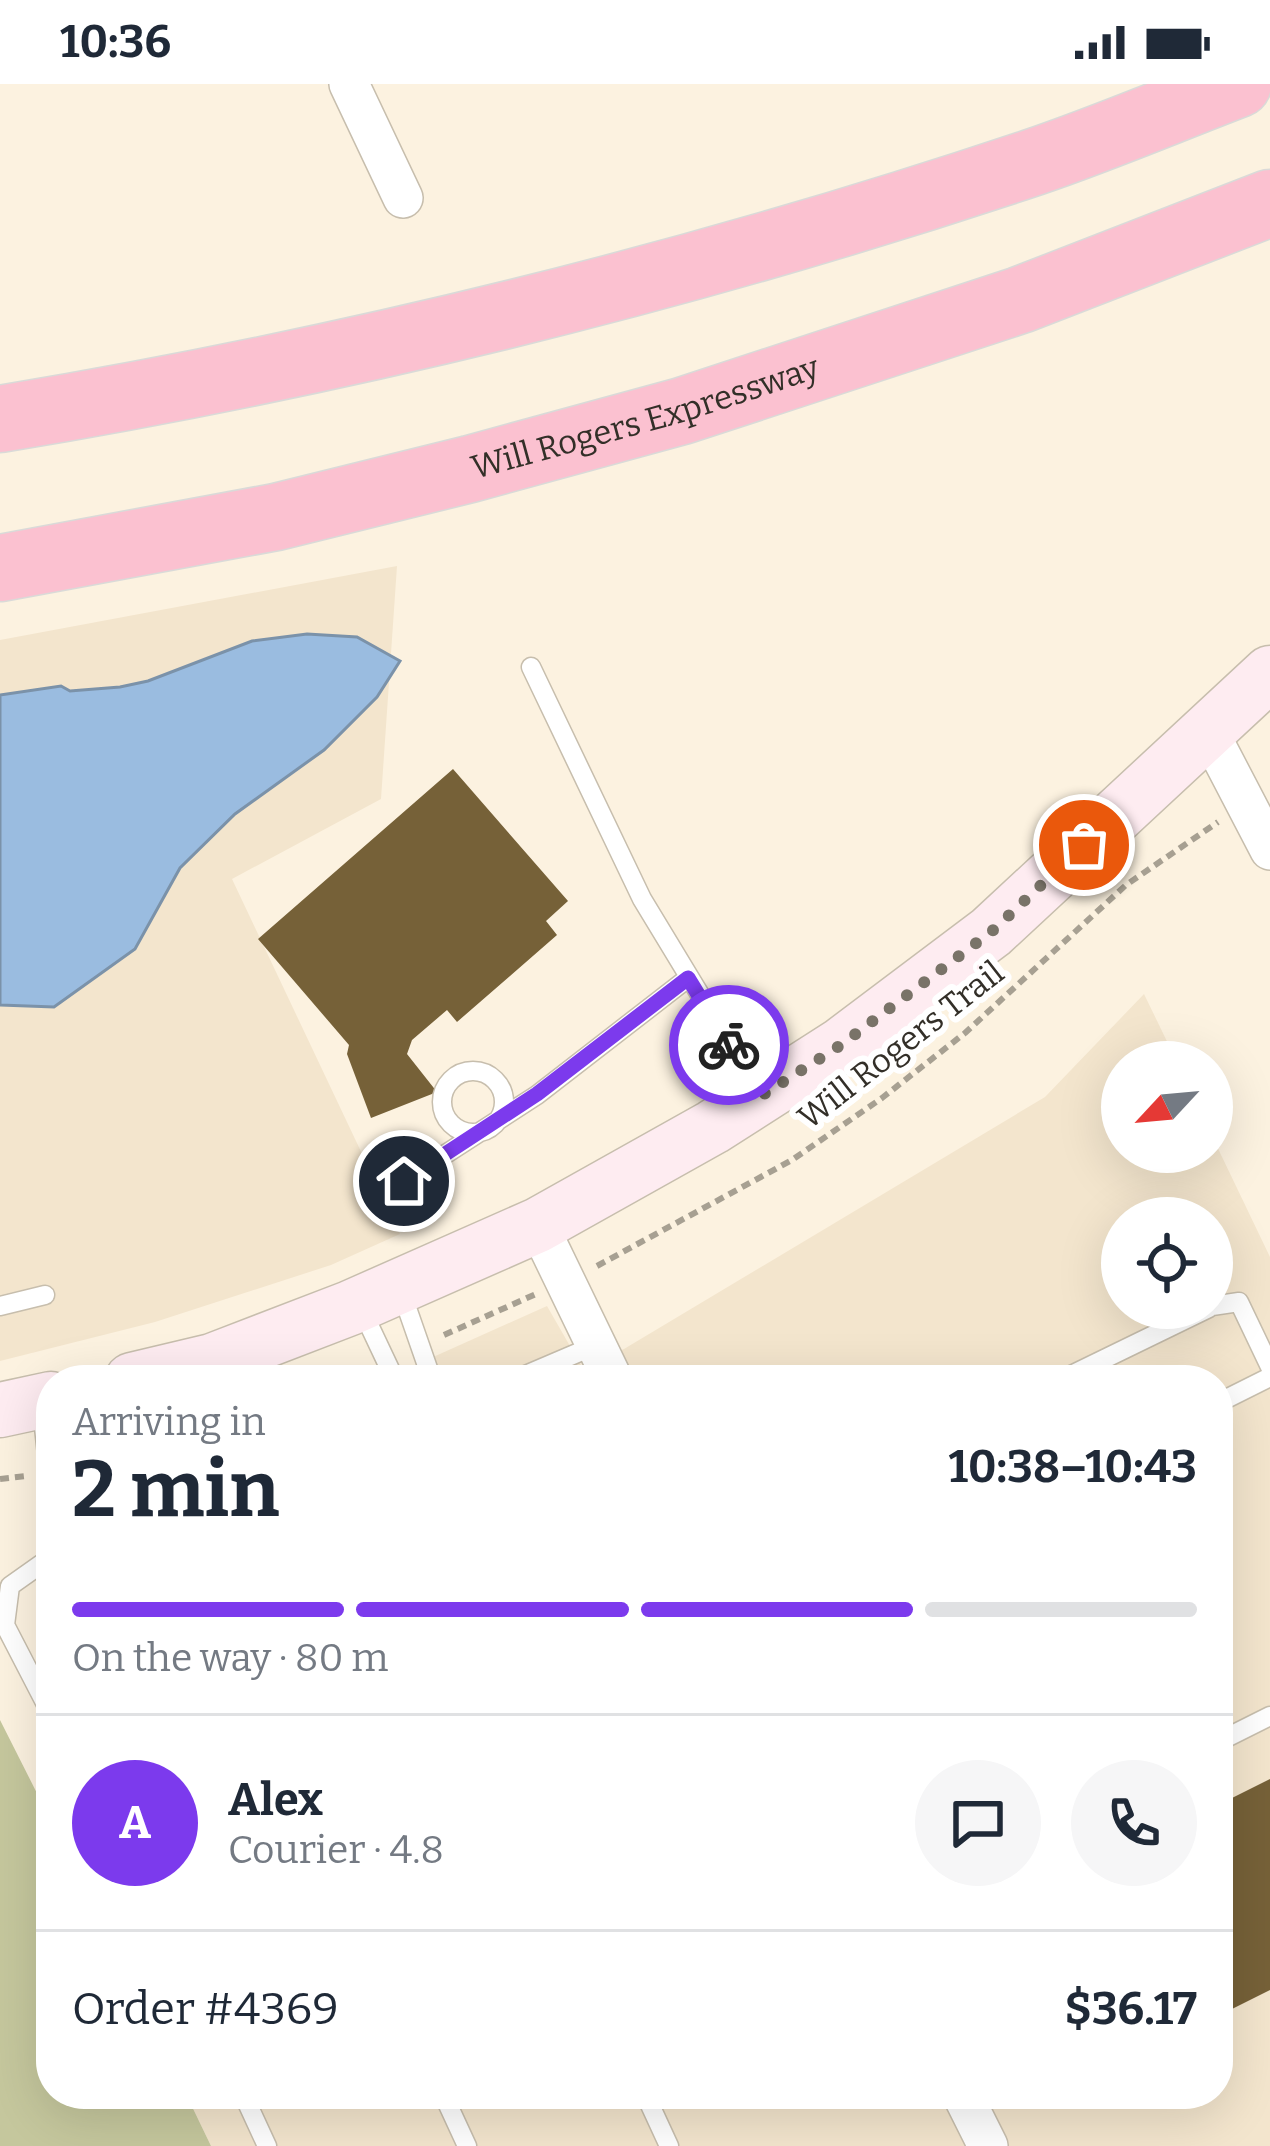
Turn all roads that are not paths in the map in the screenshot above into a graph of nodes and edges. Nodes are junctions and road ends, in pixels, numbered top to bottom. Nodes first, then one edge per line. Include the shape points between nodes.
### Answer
1 (350, 84) edge
2 (1238, 84) edge
3 (403, 198) dead end
4 (1270, 203) edge
5 (0, 419) edge
6 (0, 568) edge
7 (530, 668) dead end
8 (1270, 673) edge
9 (1207, 729) junction
10 (1270, 850) edge
11 (688, 978) junction
12 (761, 1096) junction
13 (404, 1181) dead end
14 (538, 1225) junction
15 (45, 1295) dead end
16 (379, 1295) junction
17 (1233, 1303) edge
18 (0, 1306) edge
19 (1165, 1329) edge
20 (605, 1362) edge
21 (195, 1365) edge
22 (392, 1365) edge
23 (423, 1365) edge
24 (1091, 1365) edge
25 (1270, 1367) edge
26 (1270, 1377) edge
27 (1233, 1395) edge
28 (36, 1568) edge
29 (36, 1685) edge
30 (1270, 1716) edge
31 (1233, 1734) edge
32 (250, 2109) edge
33 (450, 2109) edge
34 (652, 2109) edge
35 (970, 2109) edge
36 (267, 2146) edge
37 (467, 2146) edge
38 (669, 2146) edge
39 (988, 2146) edge

1 - 3 street
2 - 5 highway via 1039,160 787,241 297,364
4 - 6 highway, Will Rogers Expressway via 1020,299 682,411 276,517
7 - 11 lane
8 - 9 street
9 - 10 street
9 - 12 street via 991,932
11 - 12 lane
11 - 13 lane
12 - 14 street
14 - 16 street
14 - 20 street
15 - 18 lane
16 - 21 street
16 - 22 lane
16 - 23 lane
17 - 25 lane
19 - 24 lane
26 - 27 lane
28 - 29 lane via 10,1586 5,1625
30 - 31 lane
32 - 36 lane
33 - 37 lane
34 - 38 lane
35 - 39 street

